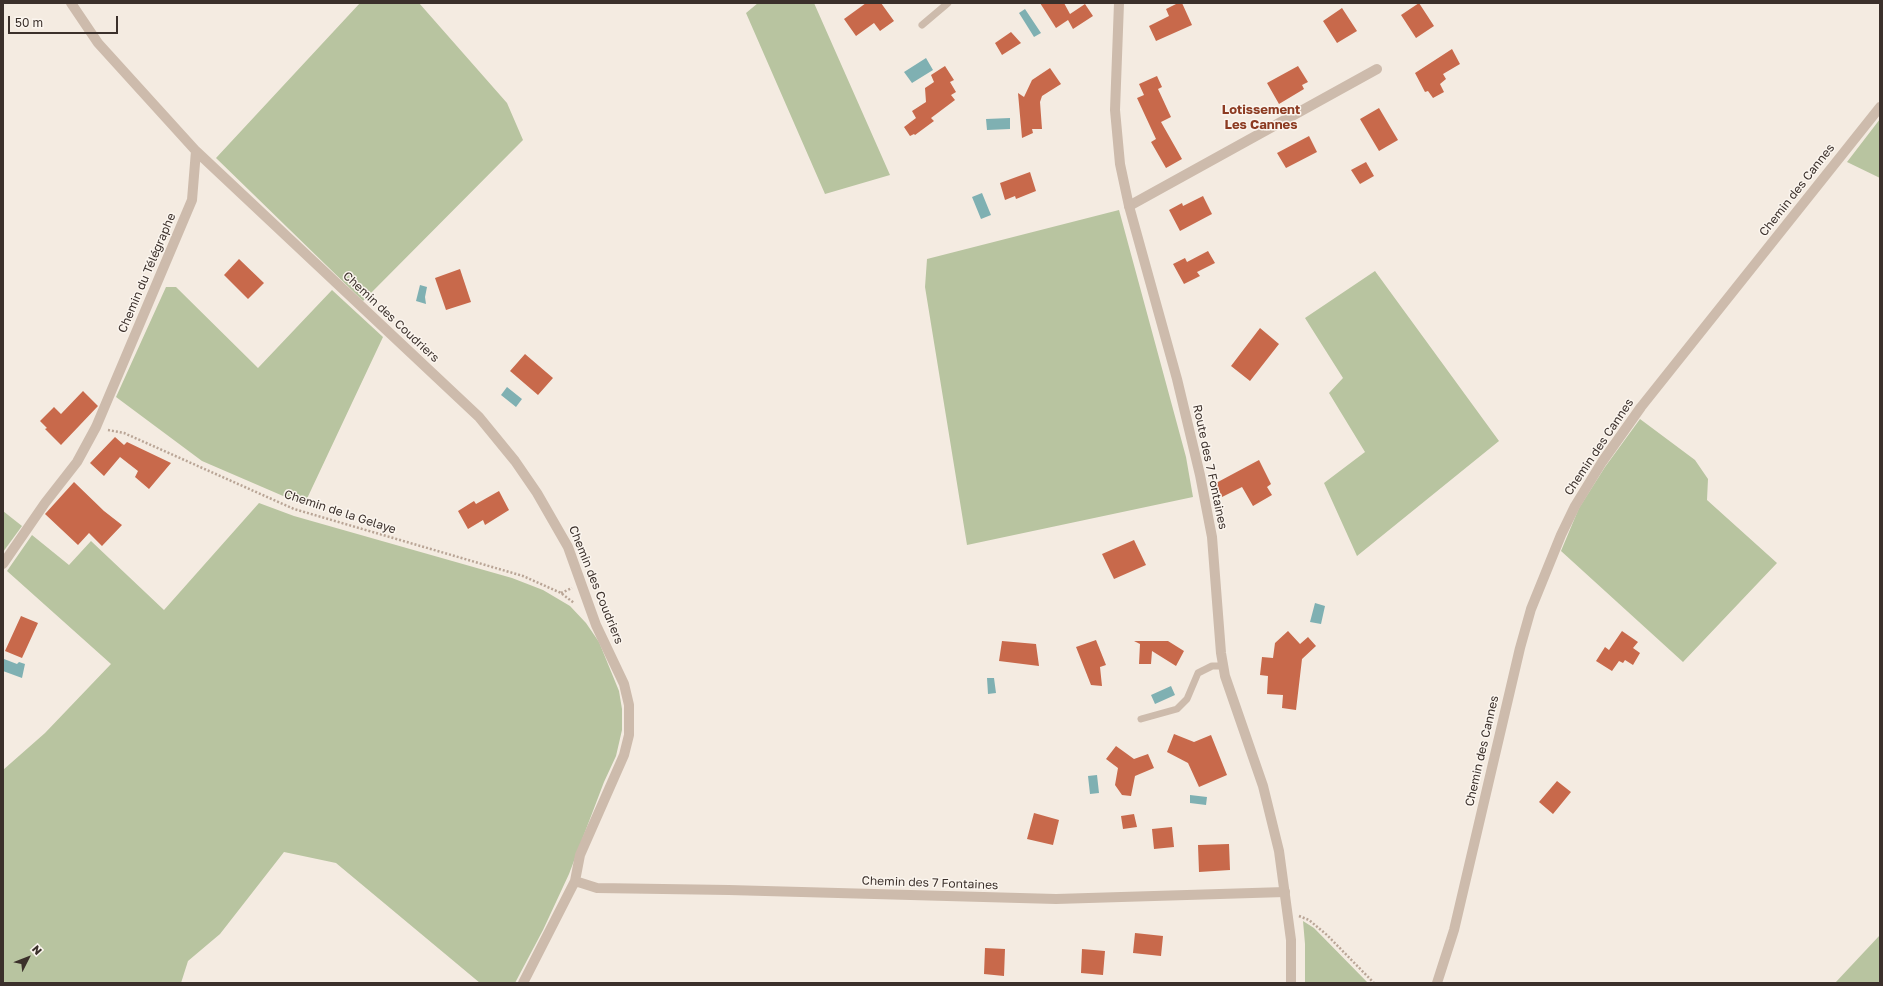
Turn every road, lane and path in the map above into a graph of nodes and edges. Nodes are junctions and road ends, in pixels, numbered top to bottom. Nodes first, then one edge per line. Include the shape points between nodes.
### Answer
1 (71, 3) edge
2 (948, 3) edge
3 (1119, 3) edge
4 (922, 25) dead end
5 (1377, 69) dead end
6 (1880, 107) edge
7 (196, 151) junction
8 (1129, 206) junction
9 (96, 427) junction
10 (3, 564) edge
11 (561, 593) dead end
12 (1223, 666) junction
13 (1141, 719) dead end
14 (575, 881) junction
15 (1285, 892) junction
16 (1288, 912) junction
17 (523, 983) edge
18 (1291, 983) edge
19 (1374, 983) edge
20 (1437, 983) edge

1 - 7 street via 98,43
2 - 4 lane
3 - 8 street, Route des 7 Fontaines via 1115,110 1120,164
5 - 8 street
6 - 20 street, Chemin des Cannes via 1641,407 1602,462 1564,529 1531,609 1520,648 1454,930
7 - 9 street, Chemin du Télégraphe via 192,200
7 - 14 street, Chemin des Coudriers via 479,417 533,486 568,547 596,625 624,684 630,723 624,755 580,855
8 - 12 street, Route des 7 Fontaines via 1177,378 1200,475 1212,537
9 - 10 street, Chemin du Télégraphe via 77,462 44,503
9 - 11 path, Chemin de la Gelaye via 124,433 294,509 523,576
12 - 13 lane via 1212,666 1198,673 1187,699 1177,709
12 - 15 street, Route des 7 Fontaines via 1270,811
14 - 15 street, Chemin des 7 Fontaines via 597,888 1056,899
14 - 17 street, Chemin des Coudriers
15 - 16 street, Route des 7 Fontaines
16 - 18 street, Route des 7 Fontaines
16 - 19 path via 1309,920

